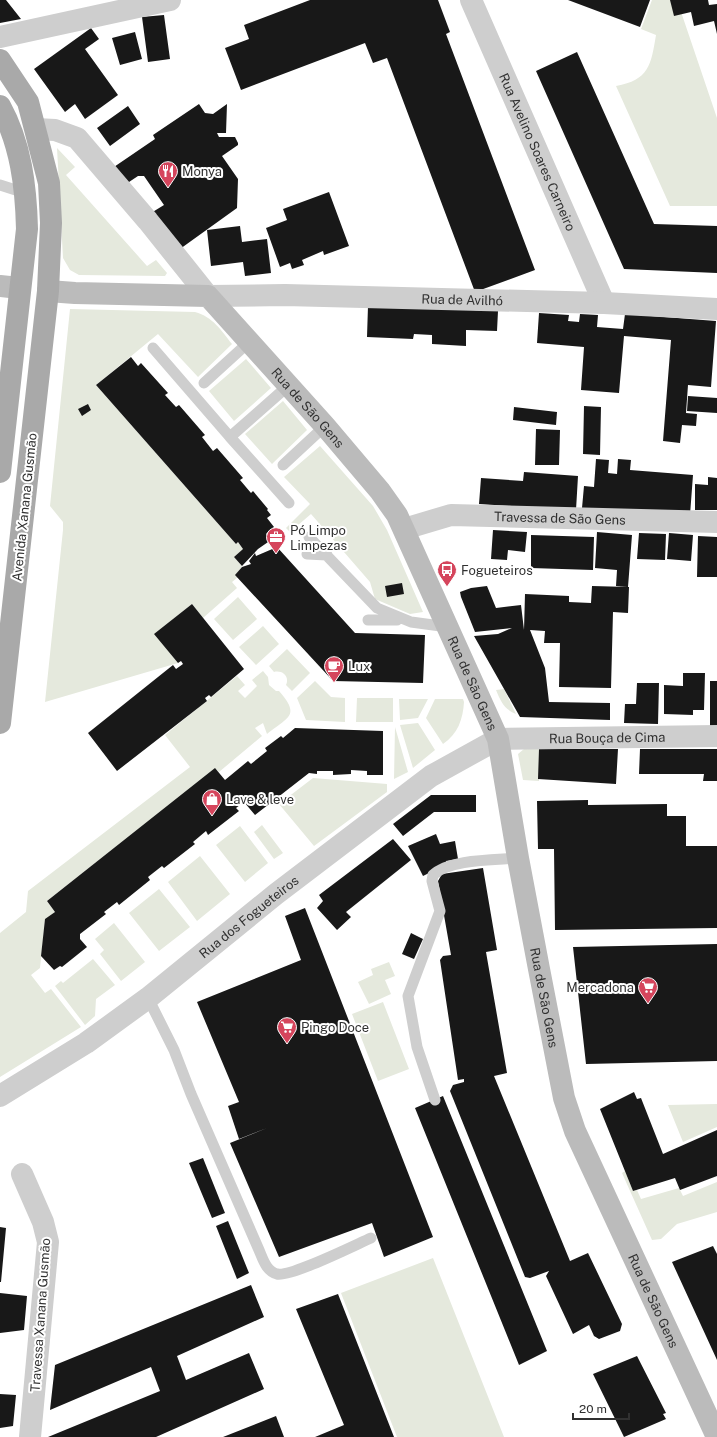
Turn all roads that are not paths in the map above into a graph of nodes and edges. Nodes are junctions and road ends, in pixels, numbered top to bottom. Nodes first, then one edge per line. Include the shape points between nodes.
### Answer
1 (170, 0) edge
2 (471, 0) edge
3 (0, 36) edge
4 (0, 60) edge
5 (0, 106) edge
6 (36, 129) junction
7 (0, 185) edge
8 (25, 193) junction
9 (9, 287) edge
10 (48, 291) junction
11 (208, 296) junction
12 (604, 303) junction
13 (717, 309) edge
14 (249, 342) junction
15 (153, 348) dead end
16 (204, 383) dead end
17 (289, 385) junction
18 (325, 426) junction
19 (230, 437) junction
20 (283, 465) dead end
21 (0, 472) edge
22 (289, 503) dead end
23 (717, 522) edge
24 (404, 528) junction
25 (309, 537) dead end
26 (307, 554) dead end
27 (327, 555) junction
28 (368, 620) dead end
29 (404, 620) junction
30 (448, 628) junction
31 (0, 723) edge
32 (717, 736) edge
33 (498, 739) junction
34 (518, 858) junction
35 (148, 998) junction
36 (0, 1096) edge
37 (435, 1100) dead end
38 (22, 1174) dead end
39 (371, 1238) dead end
40 (30, 1437) edge
41 (717, 1437) edge

1 - 3 street
2 - 12 street, Rua Avelino Soares Carneiro
4 - 6 main road via 28,102
5 - 8 main road via 13,134 20,158
6 - 10 main road, Avenida Xanana Gusmão via 50,183
6 - 11 street, Rua de São Gens via 55,130 77,138
7 - 8 lane
8 - 9 main road via 27,229 24,264
9 - 10 main road
9 - 21 main road
10 - 11 main road
10 - 31 main road, Avenida Xanana Gusmão
11 - 12 street, Rua de Avilhó via 285,295
11 - 14 main road, Rua de São Gens
12 - 13 street, Rua de Avilhó
14 - 16 lane
14 - 17 main road, Rua de São Gens
15 - 19 lane
17 - 18 main road, Rua de São Gens
17 - 19 lane
18 - 20 lane
18 - 24 main road, Rua de São Gens via 380,491
19 - 22 lane
23 - 24 street, Travessa de São Gens via 451,515
24 - 30 main road, Rua de São Gens
25 - 27 lane
26 - 27 lane
27 - 29 lane via 371,604
28 - 29 lane
29 - 30 lane
30 - 33 main road, Rua de São Gens
32 - 33 street, Rua Bouça de Cima
33 - 34 main road, Rua de São Gens
33 - 35 street, Rua dos Fogueteiros via 431,776 288,885
34 - 37 lane via 465,863 433,875 432,881 440,911 408,996 417,1047
34 - 41 main road, Rua de São Gens via 564,1098 575,1131
35 - 36 street, Rua dos Fogueteiros via 86,1043
35 - 39 lane via 174,1050 265,1265 277,1274 295,1271
38 - 40 street, Travessa Xanana Gusmão via 45,1226 48,1242

